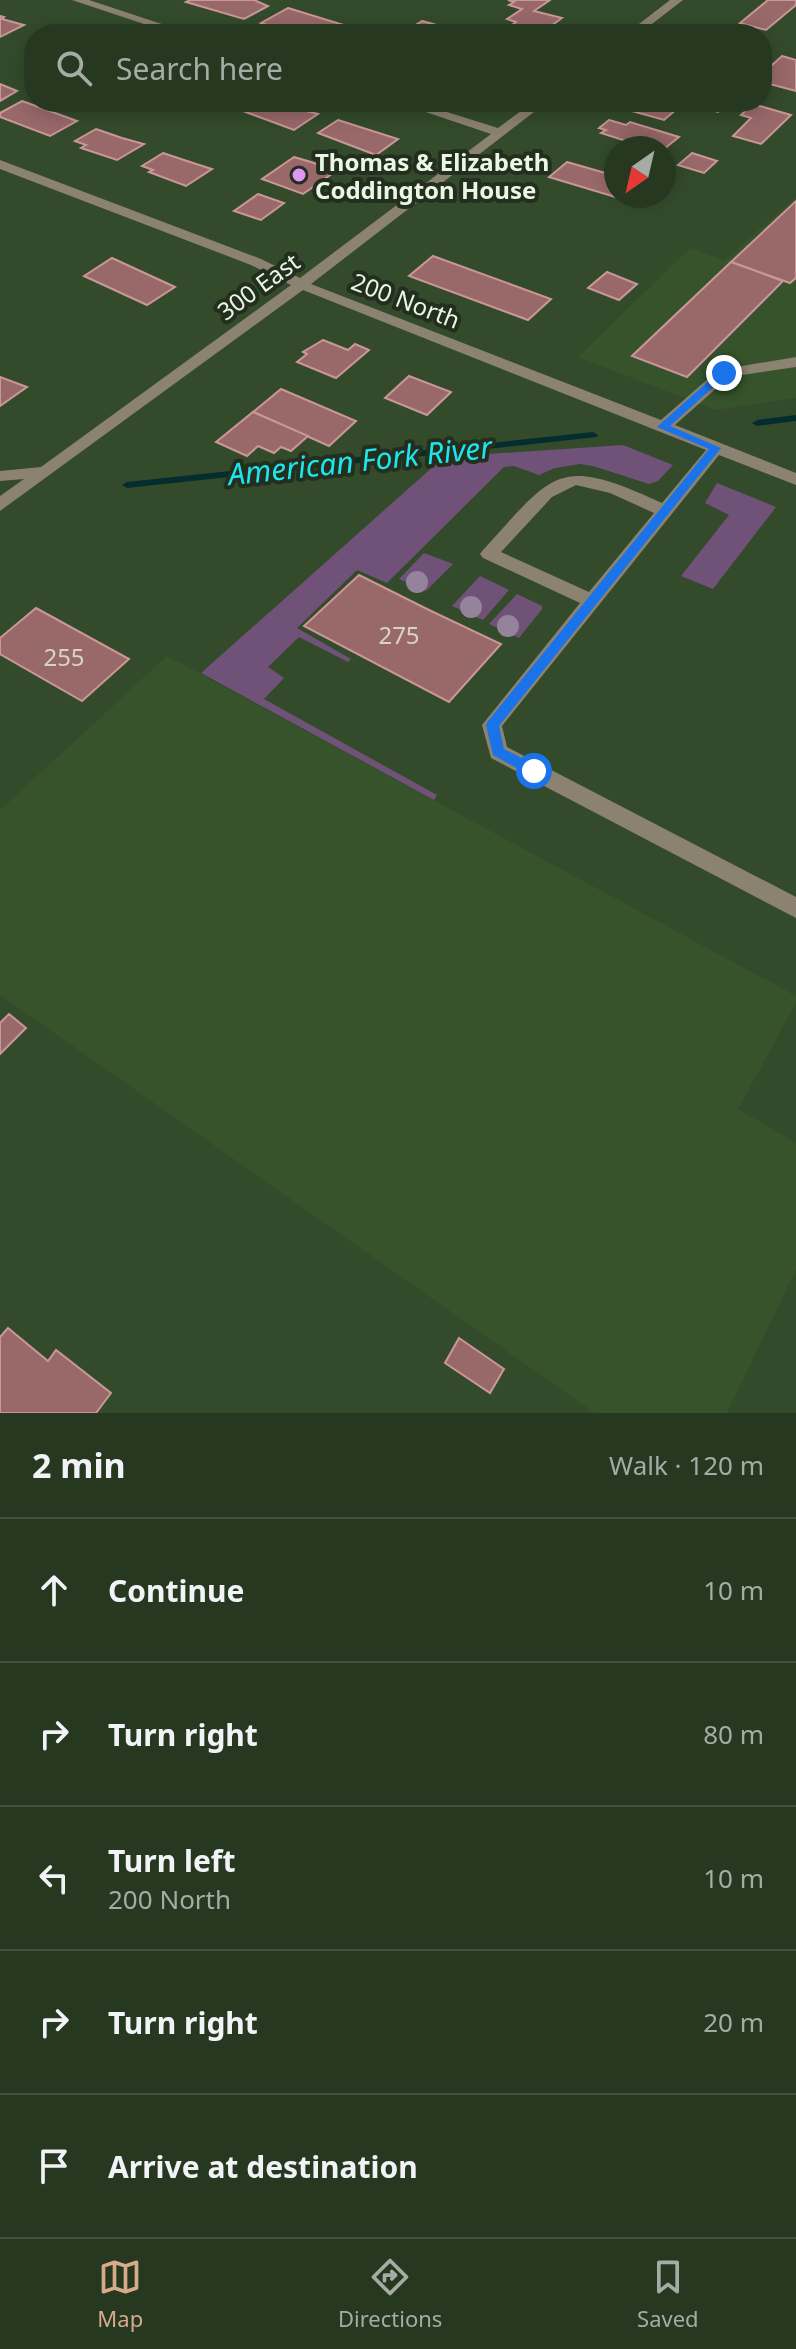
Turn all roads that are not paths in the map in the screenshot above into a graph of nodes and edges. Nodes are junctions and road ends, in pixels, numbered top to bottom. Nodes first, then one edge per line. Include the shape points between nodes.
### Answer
1 (78, 0) edge
2 (677, 0) edge
3 (154, 24) edge
4 (645, 24) edge
5 (434, 112) edge
6 (528, 112) edge
7 (500, 133) junction
8 (0, 164) edge
9 (302, 285) junction
10 (796, 362) edge
11 (663, 427) junction
12 (716, 448) junction
13 (43, 472) junction
14 (0, 476) edge
15 (796, 479) edge
16 (0, 505) edge
17 (666, 511) junction
18 (592, 601) junction
19 (796, 908) edge

1 - 3 street
2 - 4 street
5 - 7 street
6 - 7 street, 300 East
7 - 9 street, 300 East
8 - 9 street, 200 North via 256,262
9 - 11 street, 200 North
9 - 13 street, 300 East
10 - 11 street via 724,373
11 - 12 street, 200 North
12 - 15 street, 200 North
12 - 17 street
13 - 14 street
13 - 16 street, 300 East
17 - 18 street
17 - 18 street via 584,480 567,481 552,489 489,554
18 - 19 street via 492,725 498,752

